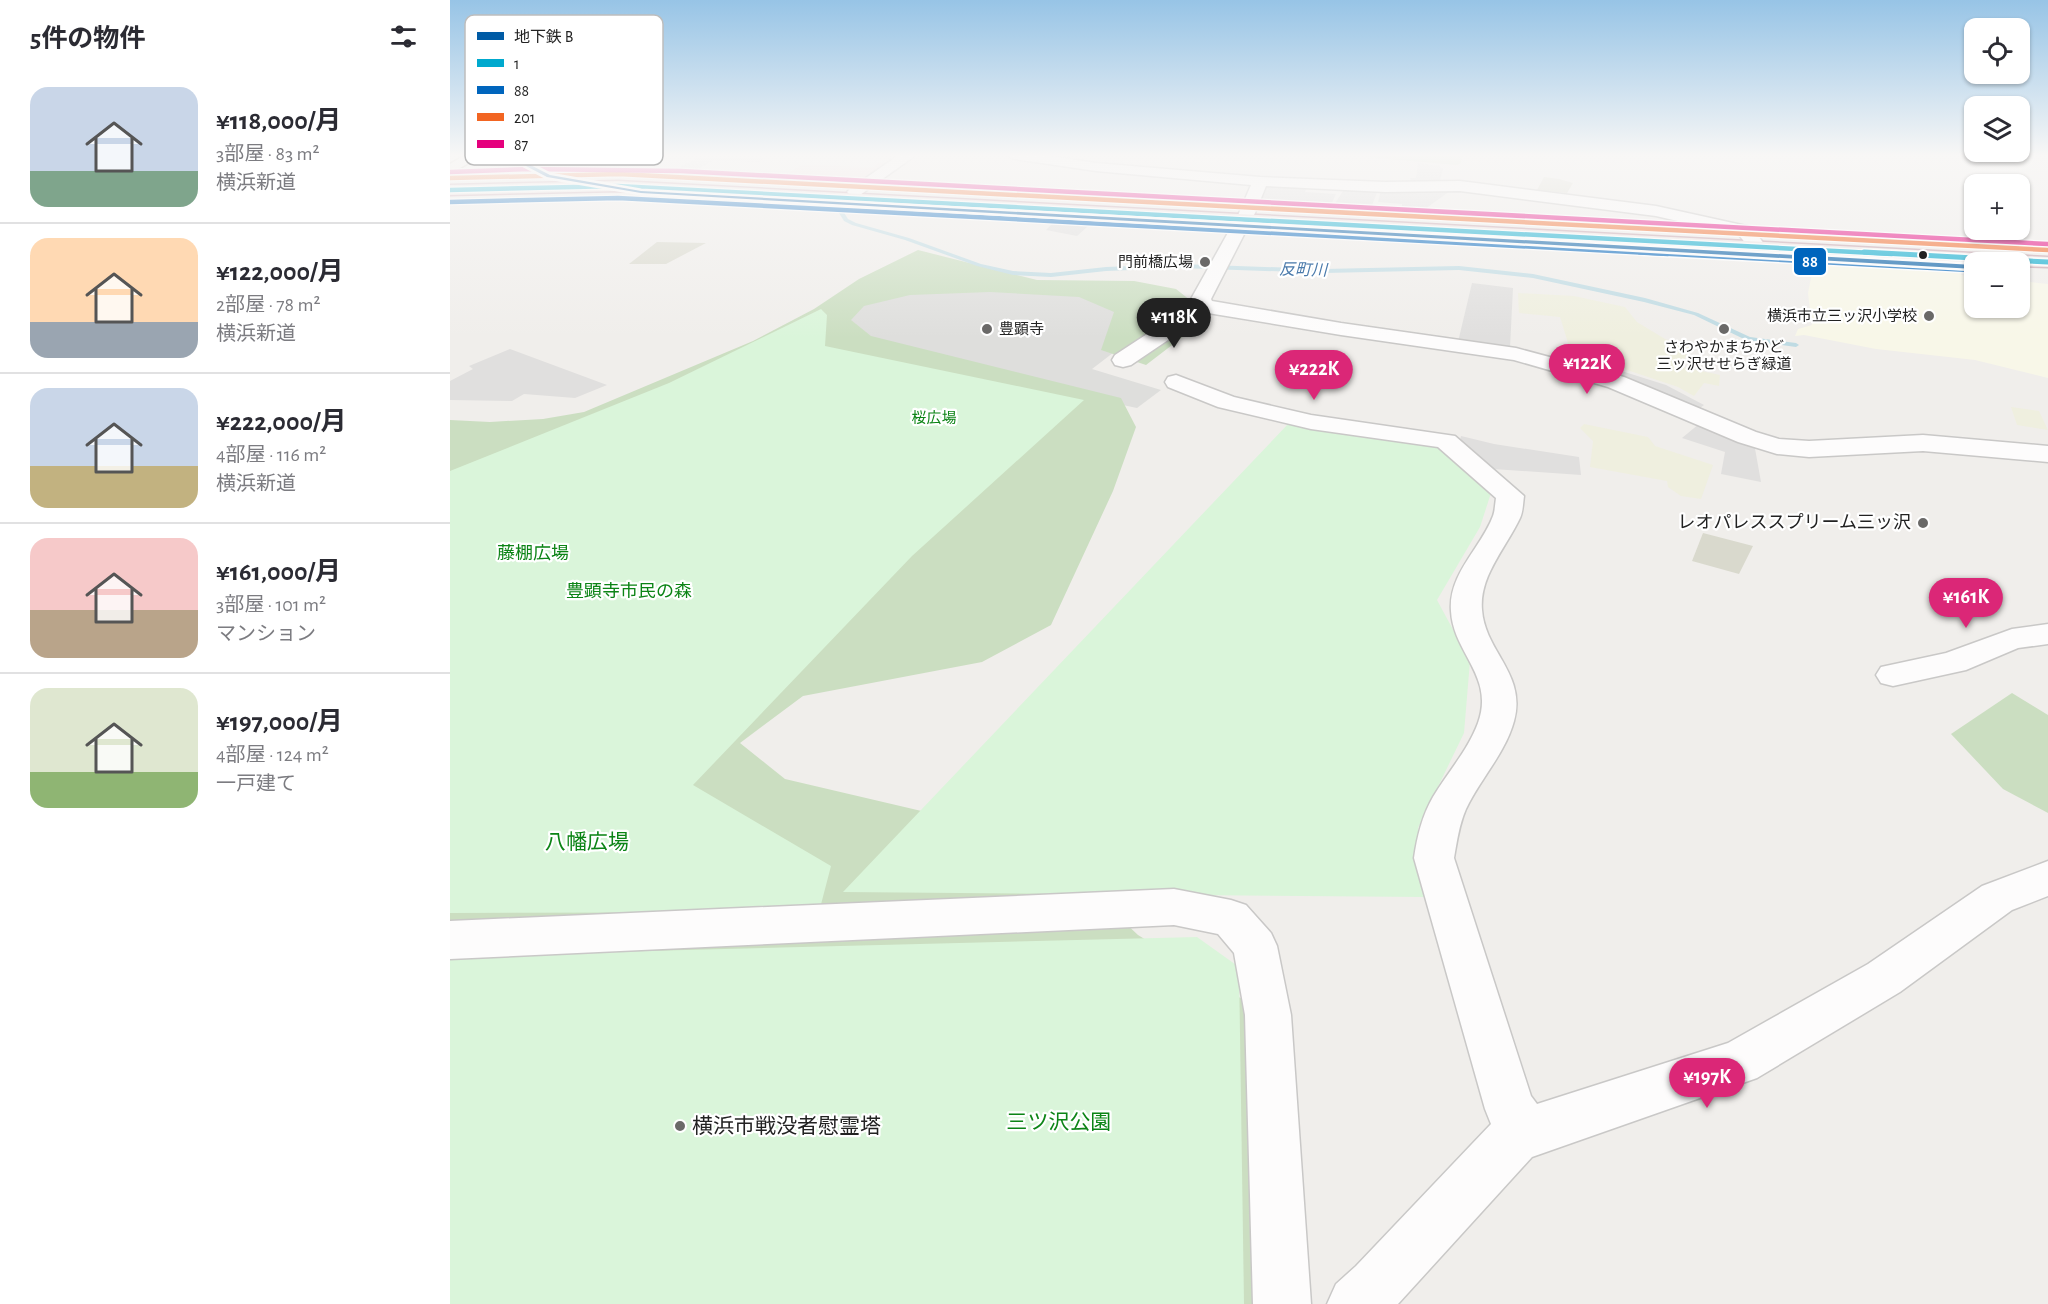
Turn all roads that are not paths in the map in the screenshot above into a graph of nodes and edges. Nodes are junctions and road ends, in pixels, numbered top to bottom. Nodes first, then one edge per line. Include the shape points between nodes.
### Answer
1 (1245, 215) edge
2 (1261, 216) edge
3 (1678, 216) edge
4 (1755, 243) junction
5 (2048, 256) edge
6 (2048, 262) edge
7 (1204, 306) junction
8 (1123, 360) dead end
9 (1176, 382) dead end
10 (2048, 454) edge
11 (2048, 634) edge
12 (1893, 675) dead end
13 (2048, 878) edge
14 (450, 940) edge
15 (1527, 1133) junction
16 (1282, 1304) edge
17 (1356, 1304) edge

1 - 7 street via 1201,299
2 - 4 highway
3 - 4 street via 1745,231
4 - 5 highway
4 - 6 highway
7 - 8 street
7 - 10 street via 1527,356 1616,382 1777,446 1923,443
9 - 15 street via 1226,402 1311,422 1446,441 1510,496 1507,516 1471,580 1466,609 1469,625 1499,687 1500,705 1483,751 1448,806 1434,858 1510,1110
11 - 12 street via 2013,639 1954,662
13 - 15 street via 1997,898 1884,978 1740,1062
14 - 16 street via 1174,907 1231,918 1255,946 1268,1016
15 - 17 street via 1515,1137

